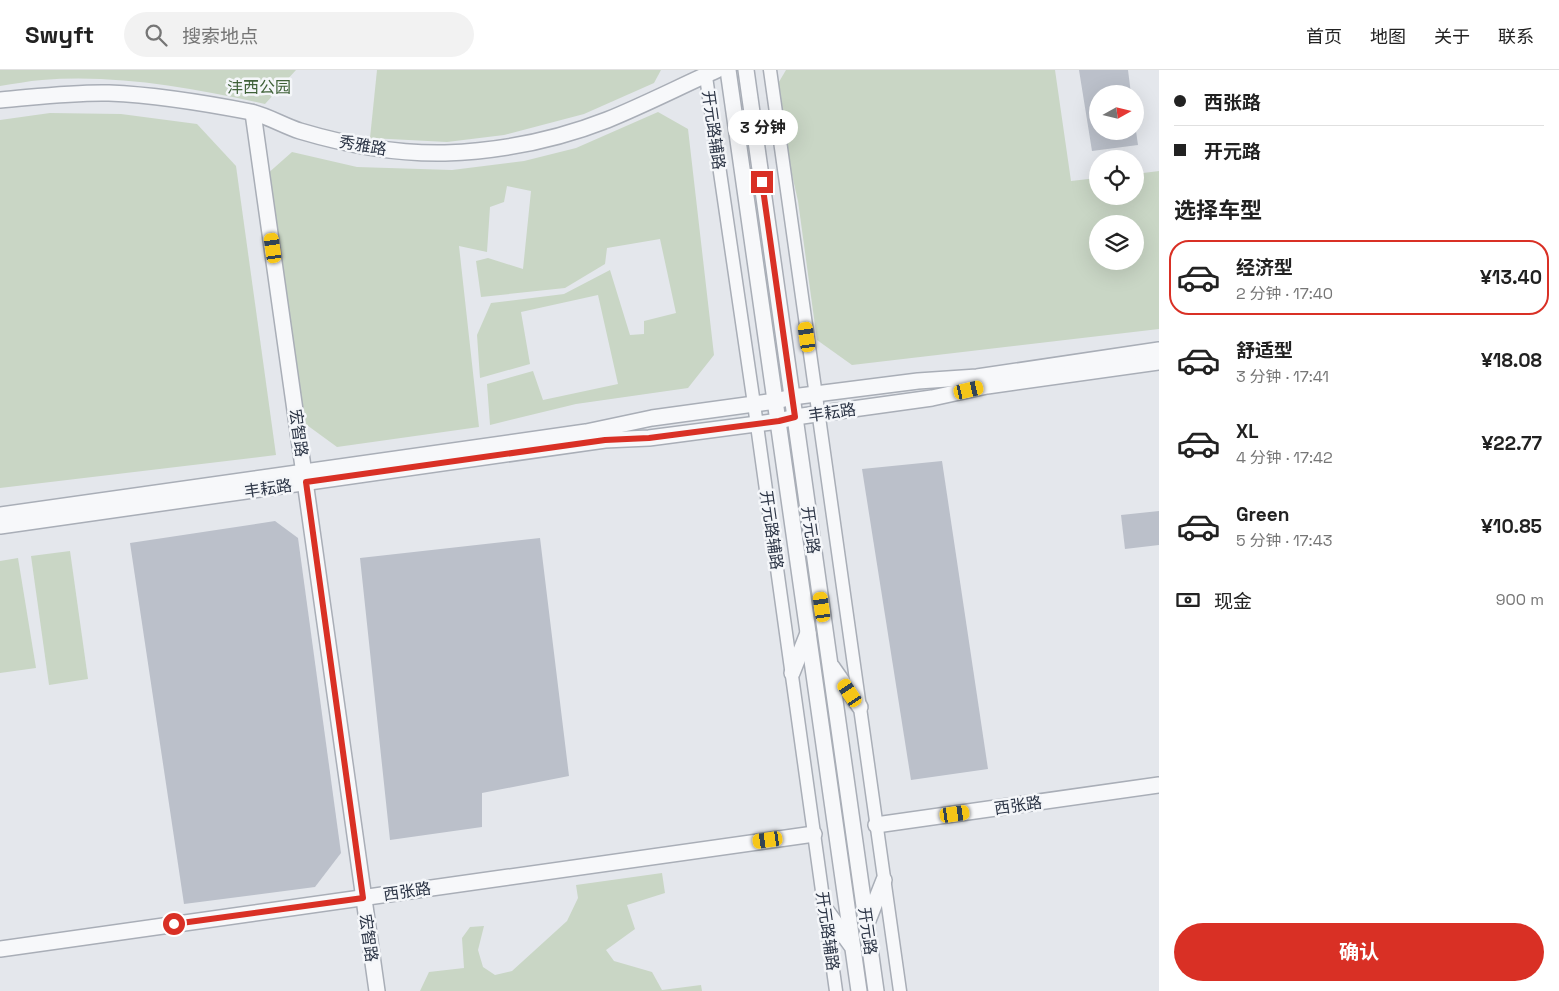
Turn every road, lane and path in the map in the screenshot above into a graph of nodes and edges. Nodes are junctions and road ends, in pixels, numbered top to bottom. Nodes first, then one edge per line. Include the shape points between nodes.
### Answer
1 (728, 70) edge
2 (746, 70) edge
3 (770, 70) edge
4 (709, 72) edge
5 (0, 100) edge
6 (253, 113) junction
7 (1159, 350) edge
8 (1159, 362) edge
9 (815, 394) junction
10 (792, 397) junction
11 (776, 401) junction
12 (754, 404) junction
13 (818, 414) junction
14 (795, 417) junction
15 (779, 421) junction
16 (757, 424) junction
17 (306, 476) junction
18 (0, 515) edge
19 (0, 526) edge
20 (808, 632) junction
21 (830, 664) junction
22 (792, 673) junction
23 (860, 707) junction
24 (1159, 785) edge
25 (876, 825) junction
26 (814, 834) junction
27 (884, 880) junction
28 (363, 898) junction
29 (825, 909) junction
30 (867, 924) junction
31 (853, 947) junction
32 (0, 949) edge
33 (377, 991) edge
34 (836, 991) edge
35 (859, 991) edge
36 (876, 991) edge
37 (900, 991) edge

1 - 11 street, 开元路
2 - 10 street, 开元路
3 - 9 street
4 - 6 street, 秀雅路 via 608,119 572,132 537,142 473,151 420,152 358,146
4 - 12 street, 开元路辅路
5 - 6 street, 秀雅路 via 109,93 164,98
6 - 17 street, 宏智路
7 - 9 street, 丰耘路 via 976,377
8 - 13 street, 丰耘路
9 - 10 street, 丰耘路
9 - 13 street
10 - 11 street, 丰耘路
10 - 14 street, 开元路
11 - 12 street, 丰耘路
11 - 15 street, 开元路
12 - 16 street, 开元路辅路
12 - 17 street, 丰耘路
13 - 14 street, 丰耘路
13 - 23 street
14 - 15 street, 丰耘路
14 - 21 street, 开元路
15 - 16 street, 丰耘路
15 - 20 street, 开元路
16 - 17 street, 丰耘路
16 - 22 street, 开元路辅路
17 - 18 street, 丰耘路
17 - 19 street, 丰耘路
17 - 28 street, 宏智路
20 - 22 street
20 - 31 street, 开元路
21 - 23 street
21 - 30 street, 开元路
22 - 26 street, 开元路辅路
23 - 25 street
24 - 25 street, 西张路
25 - 27 street
26 - 28 street, 西张路
26 - 29 street, 开元路辅路
27 - 30 street
27 - 37 street
28 - 32 street, 西张路
28 - 33 street, 宏智路
29 - 31 street
29 - 34 street, 开元路辅路
30 - 36 street, 开元路
31 - 35 street, 开元路

